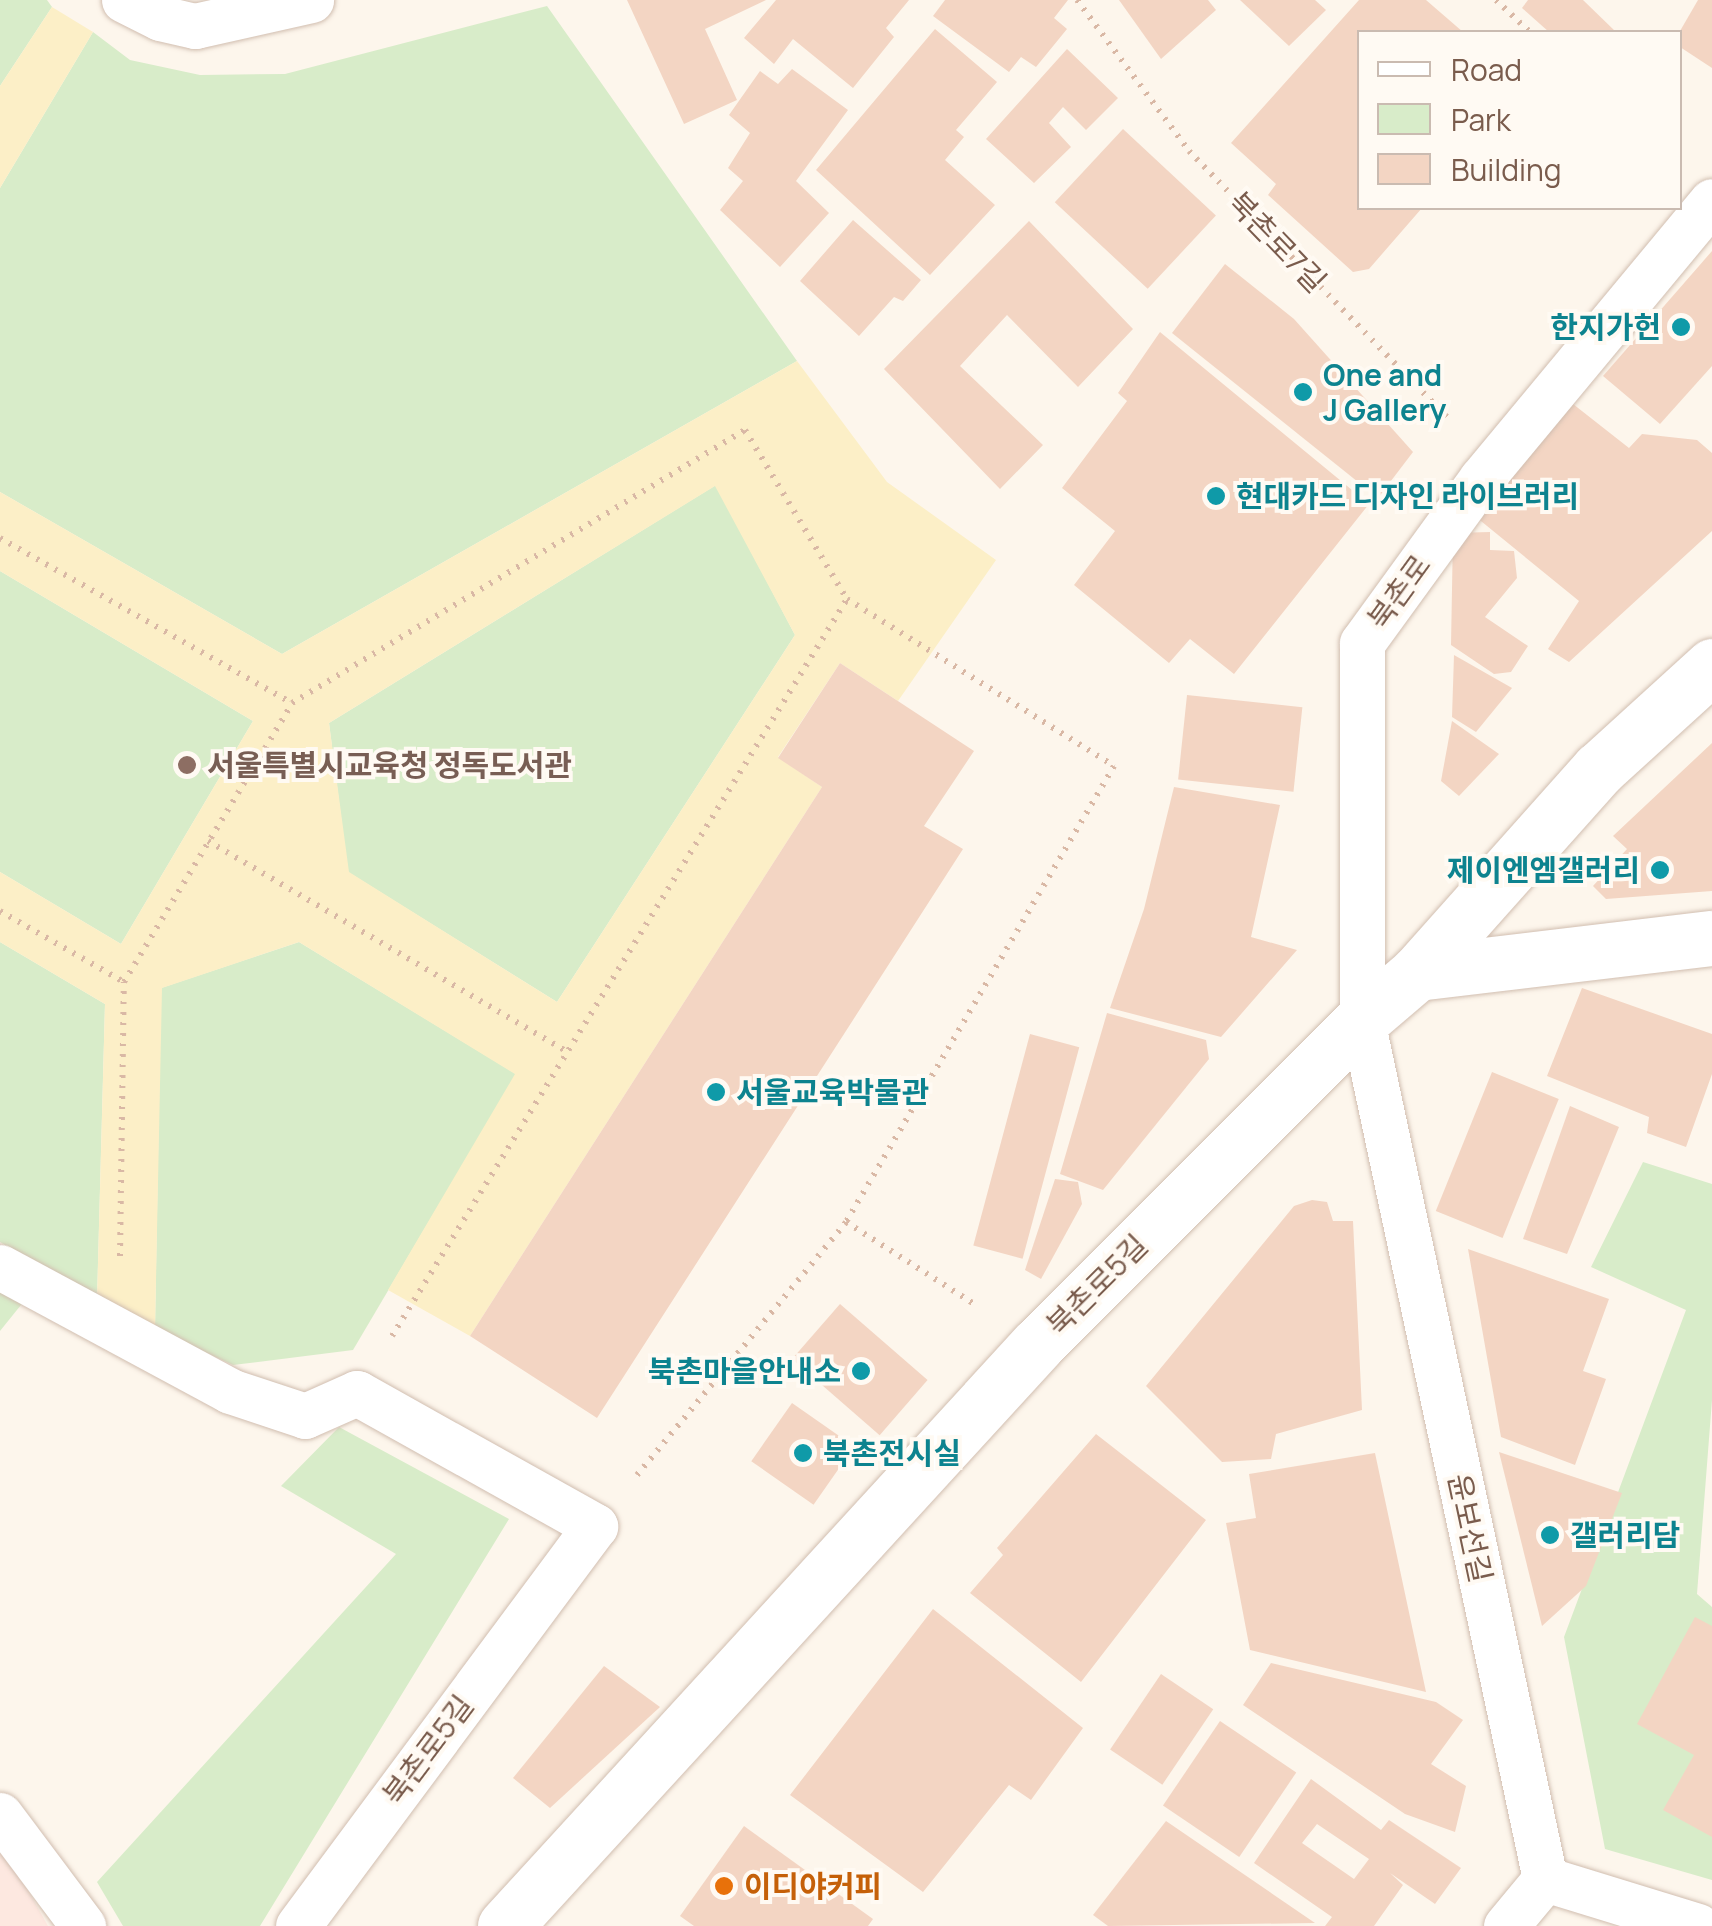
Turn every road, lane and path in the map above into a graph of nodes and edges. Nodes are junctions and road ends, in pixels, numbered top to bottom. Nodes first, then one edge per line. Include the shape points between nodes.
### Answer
1 (124, 0) edge
2 (311, 0) edge
3 (1077, 0) edge
4 (1496, 0) edge
5 (1528, 30) edge
6 (1712, 201) edge
7 (1482, 479) junction
8 (0, 538) edge
9 (847, 599) junction
10 (1712, 666) edge
11 (292, 703) junction
12 (208, 841) junction
13 (0, 910) edge
14 (1712, 938) edge
15 (1417, 973) junction
16 (124, 982) junction
17 (1362, 1020) junction
18 (568, 1052) junction
19 (846, 1222) junction
20 (0, 1267) edge
21 (120, 1334) junction
22 (1038, 1344) junction
23 (357, 1393) junction
24 (595, 1526) junction
25 (0, 1814) edge
26 (1545, 1879) junction
27 (83, 1926) edge
28 (298, 1926) edge
29 (505, 1926) edge
30 (1506, 1926) edge
31 (1698, 1926) edge

1 - 2 lane via 195,26
3 - 7 path, 북촌로7길 via 1188,150 1454,425
4 - 5 path
6 - 7 lane, 북촌로
7 - 17 lane, 북촌로 via 1362,643
8 - 11 path
9 - 11 path via 745,430
9 - 18 path
9 - 19 path via 1114,766
10 - 15 street, 북촌로5길 via 1598,769
11 - 12 path
12 - 16 path
12 - 18 path
13 - 16 path
14 - 15 street
15 - 17 street, 북촌로5길
16 - 21 path
17 - 22 street, 북촌로5길
17 - 26 lane, 윤보선길
18 - 23 path
19 - 22 path
19 - 24 path
20 - 21 lane
21 - 23 lane via 230,1391 305,1416
22 - 29 street, 북촌로5길
23 - 24 lane
24 - 28 lane, 북촌로5길
25 - 27 lane
26 - 30 lane
26 - 31 lane

